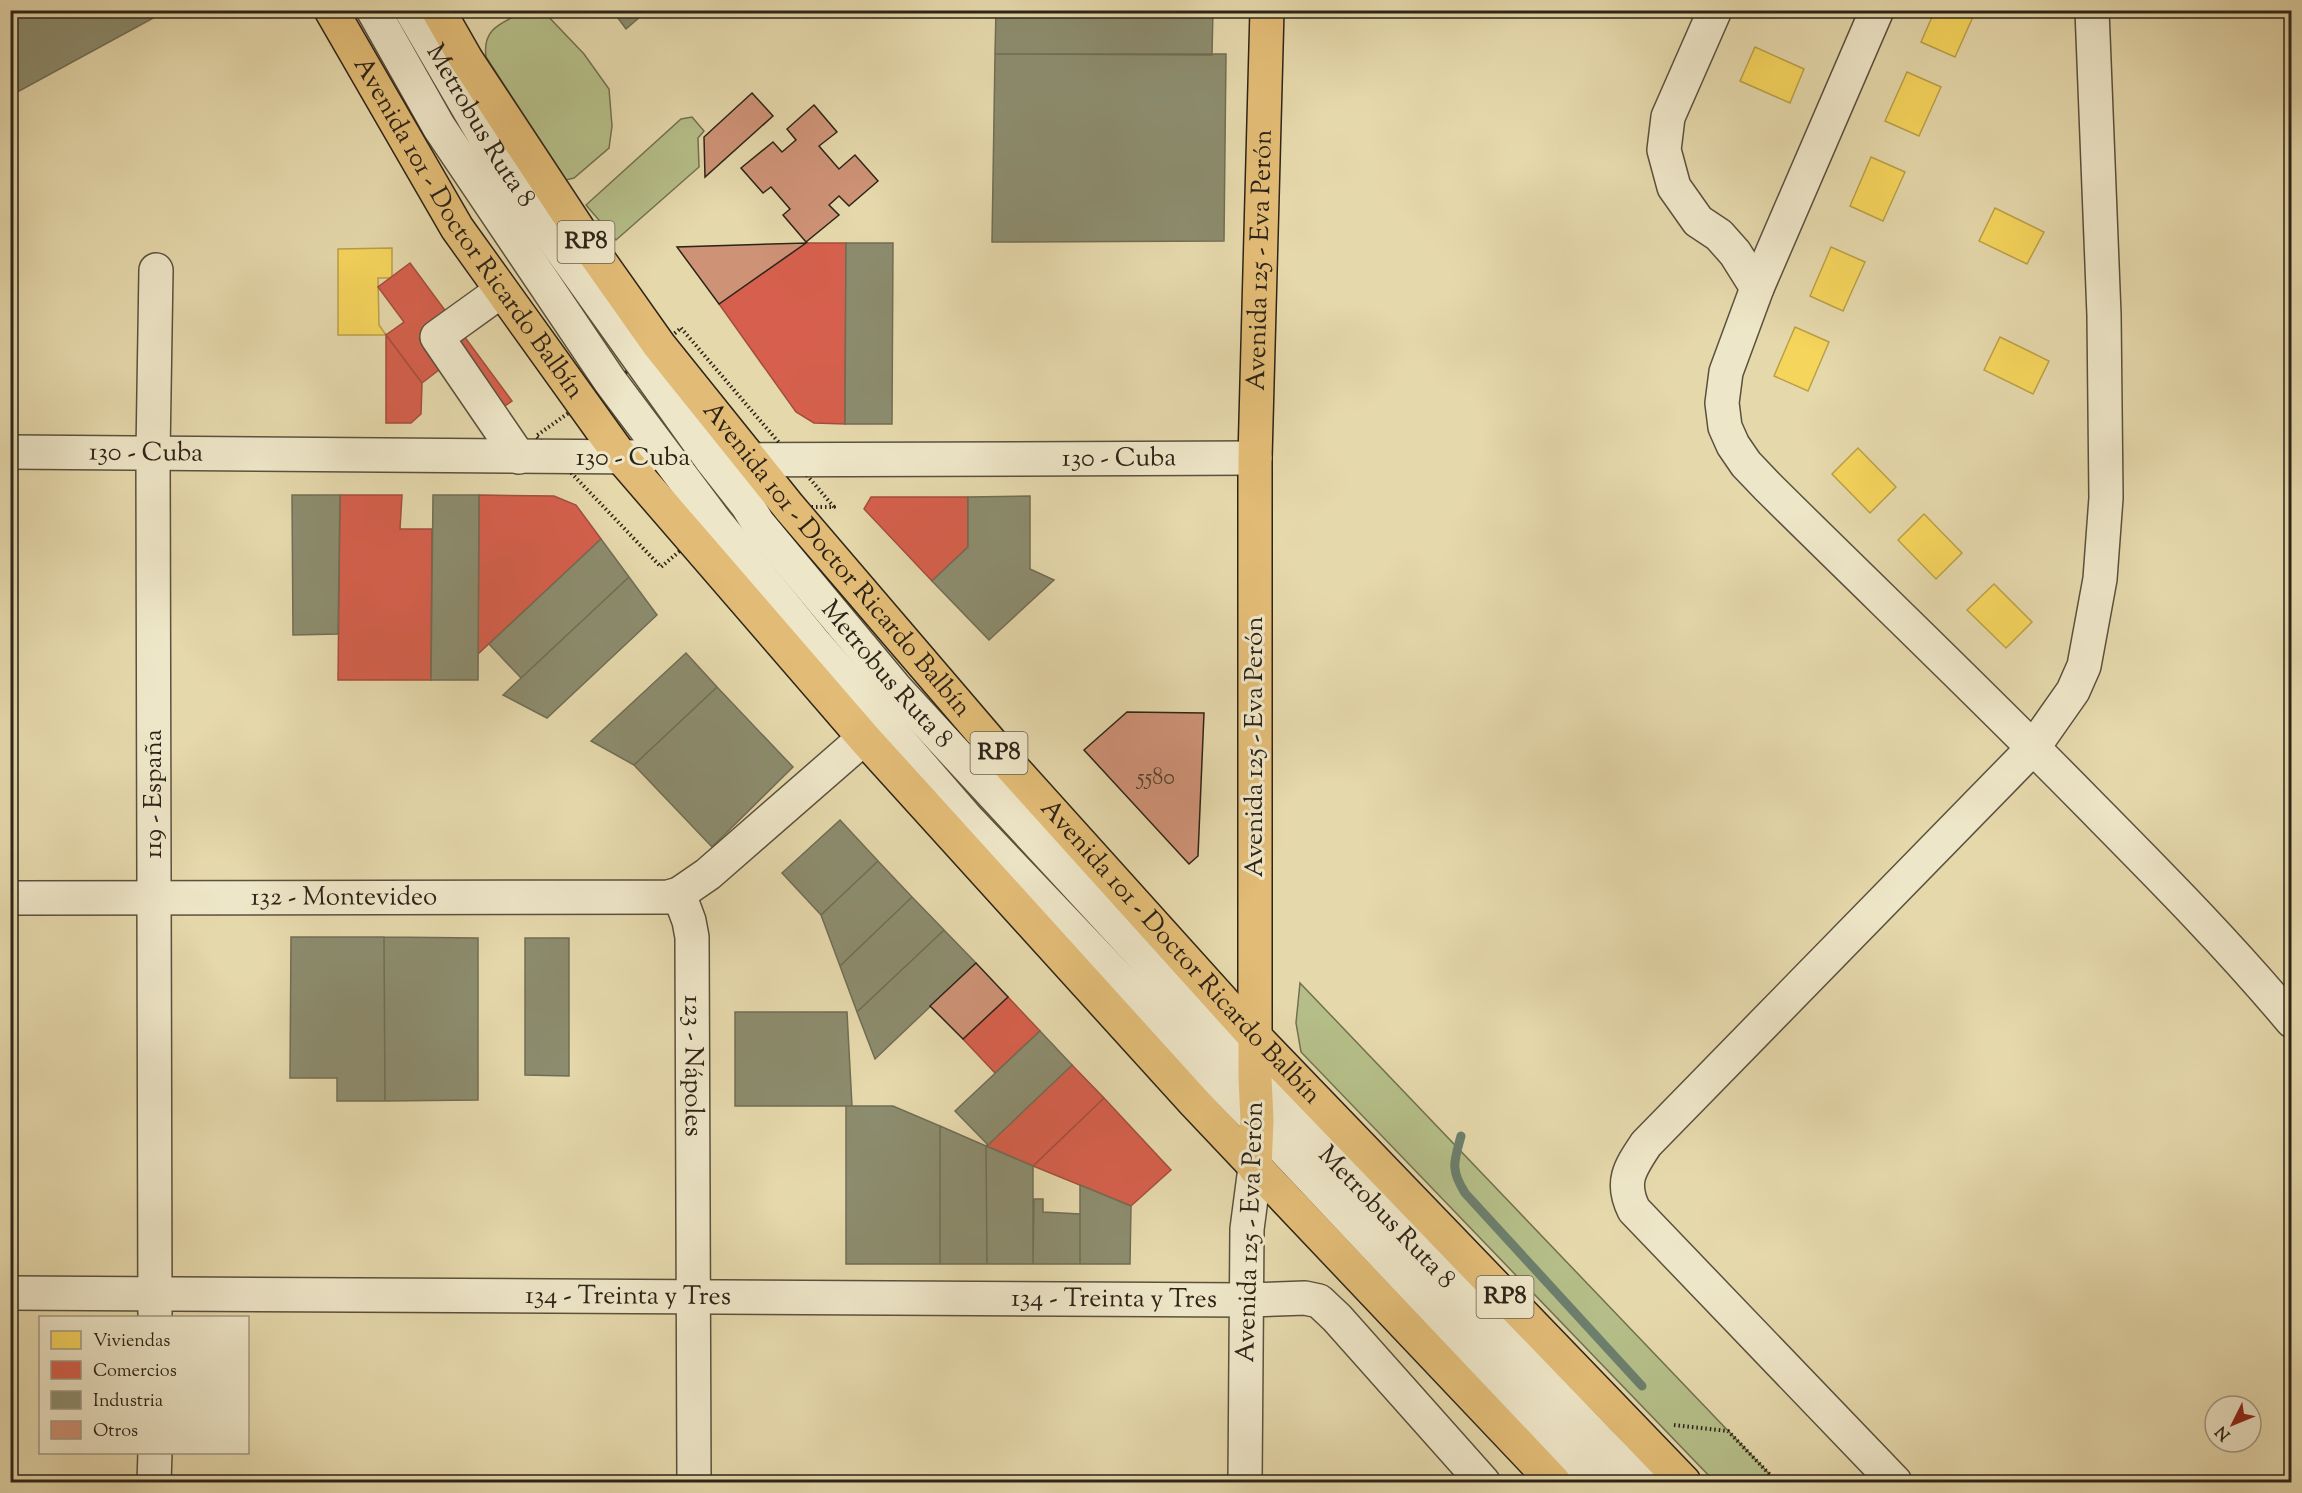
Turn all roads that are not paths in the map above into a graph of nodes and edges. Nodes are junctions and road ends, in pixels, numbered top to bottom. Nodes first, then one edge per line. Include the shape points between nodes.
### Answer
1 (331, 10) edge
2 (373, 10) edge
3 (411, 10) edge
4 (438, 10) edge
5 (1267, 10) edge
6 (1715, 10) edge
7 (1877, 10) edge
8 (2092, 10) edge
9 (156, 270) dead end
10 (1757, 288) junction
11 (501, 291) junction
12 (10, 452) edge
13 (153, 452) junction
14 (666, 457) junction
15 (519, 458) junction
16 (622, 458) junction
17 (710, 458) junction
18 (1255, 458) junction
19 (753, 461) junction
20 (864, 738) junction
21 (2033, 748) junction
22 (679, 894) junction
23 (10, 898) edge
24 (155, 898) junction
25 (2292, 1022) edge
26 (1255, 1037) junction
27 (1255, 1078) junction
28 (1257, 1120) junction
29 (1255, 1168) junction
30 (10, 1293) edge
31 (695, 1298) junction
32 (1247, 1300) junction
33 (155, 1306) edge
34 (154, 1454) edge
35 (154, 1482) edge
36 (694, 1482) edge
37 (1245, 1482) edge
38 (1483, 1482) edge
39 (1554, 1482) edge
40 (1597, 1482) edge
41 (1642, 1482) edge
42 (1684, 1482) edge
43 (1895, 1482) edge

1 - 11 main road, Avenida 101 - Doctor Ricardo Balbín via 457,228
2 - 14 street, Metrobus Ruta 8 via 440,127 610,381
3 - 17 street, Metrobus Ruta 8 via 503,168
4 - 19 main road, Avenida 101 - Doctor Ricardo Balbín / RP8 via 594,253 659,345
5 - 18 main road, Avenida 125 - Eva Perón
6 - 10 street via 1668,117 1664,150 1674,187 1698,220 1735,253
7 - 10 street
8 - 21 street via 2104,315 2106,498 2102,556 2084,666 2073,691
9 - 13 street, 119 - España
10 - 21 street via 1725,372 1722,403 1725,427 1733,446 1769,488
11 - 15 street via 437,337
11 - 16 main road, Avenida 101 - Doctor Ricardo Balbín
12 - 13 street, 130 - Cuba
13 - 15 street, 130 - Cuba
13 - 24 street, 119 - España
14 - 16 street, 130 - Cuba
14 - 17 street, 130 - Cuba
14 - 28 street, Metrobus Ruta 8 via 812,640 961,813
15 - 16 street, 130 - Cuba
16 - 20 main road, Avenida 101 - Doctor Ricardo Balbín
17 - 19 street, 130 - Cuba
17 - 27 street, Metrobus Ruta 8 via 758,523 897,690
18 - 19 street, 130 - Cuba
18 - 26 main road, Avenida 125 - Eva Perón
19 - 26 main road, Avenida 101 - Doctor Ricardo Balbín / RP8 via 1009,764
20 - 22 street via 708,874
20 - 29 main road, Avenida 101 - Doctor Ricardo Balbín
21 - 25 street via 2170,886
21 - 43 street via 1646,1144 1630,1168 1627,1181 1634,1210
22 - 24 street, 132 - Montevideo via 657,898
22 - 31 street, 123 - Nápoles via 692,937
23 - 24 street, 132 - Montevideo
24 - 33 street, 119 - España
26 - 27 main road, Avenida 125 - Eva Perón
26 - 42 main road, Avenida 101 - Doctor Ricardo Balbín / RP8
27 - 28 main road, Avenida 125 - Eva Perón
27 - 41 street, Metrobus Ruta 8
28 - 29 main road, Avenida 125 - Eva Perón
28 - 40 street, Metrobus Ruta 8
29 - 32 street, Avenida 125 - Eva Perón via 1248,1229
29 - 39 main road, Avenida 101 - Doctor Ricardo Balbín
30 - 33 street, 134 - Treinta y Tres
31 - 32 street, 134 - Treinta y Tres
31 - 33 street, 134 - Treinta y Tres
31 - 36 street, 123 - Nápoles
32 - 37 street, Avenida 125 - Eva Perón
32 - 38 street, 134 - Treinta y Tres via 1319,1301
34 - 35 street

